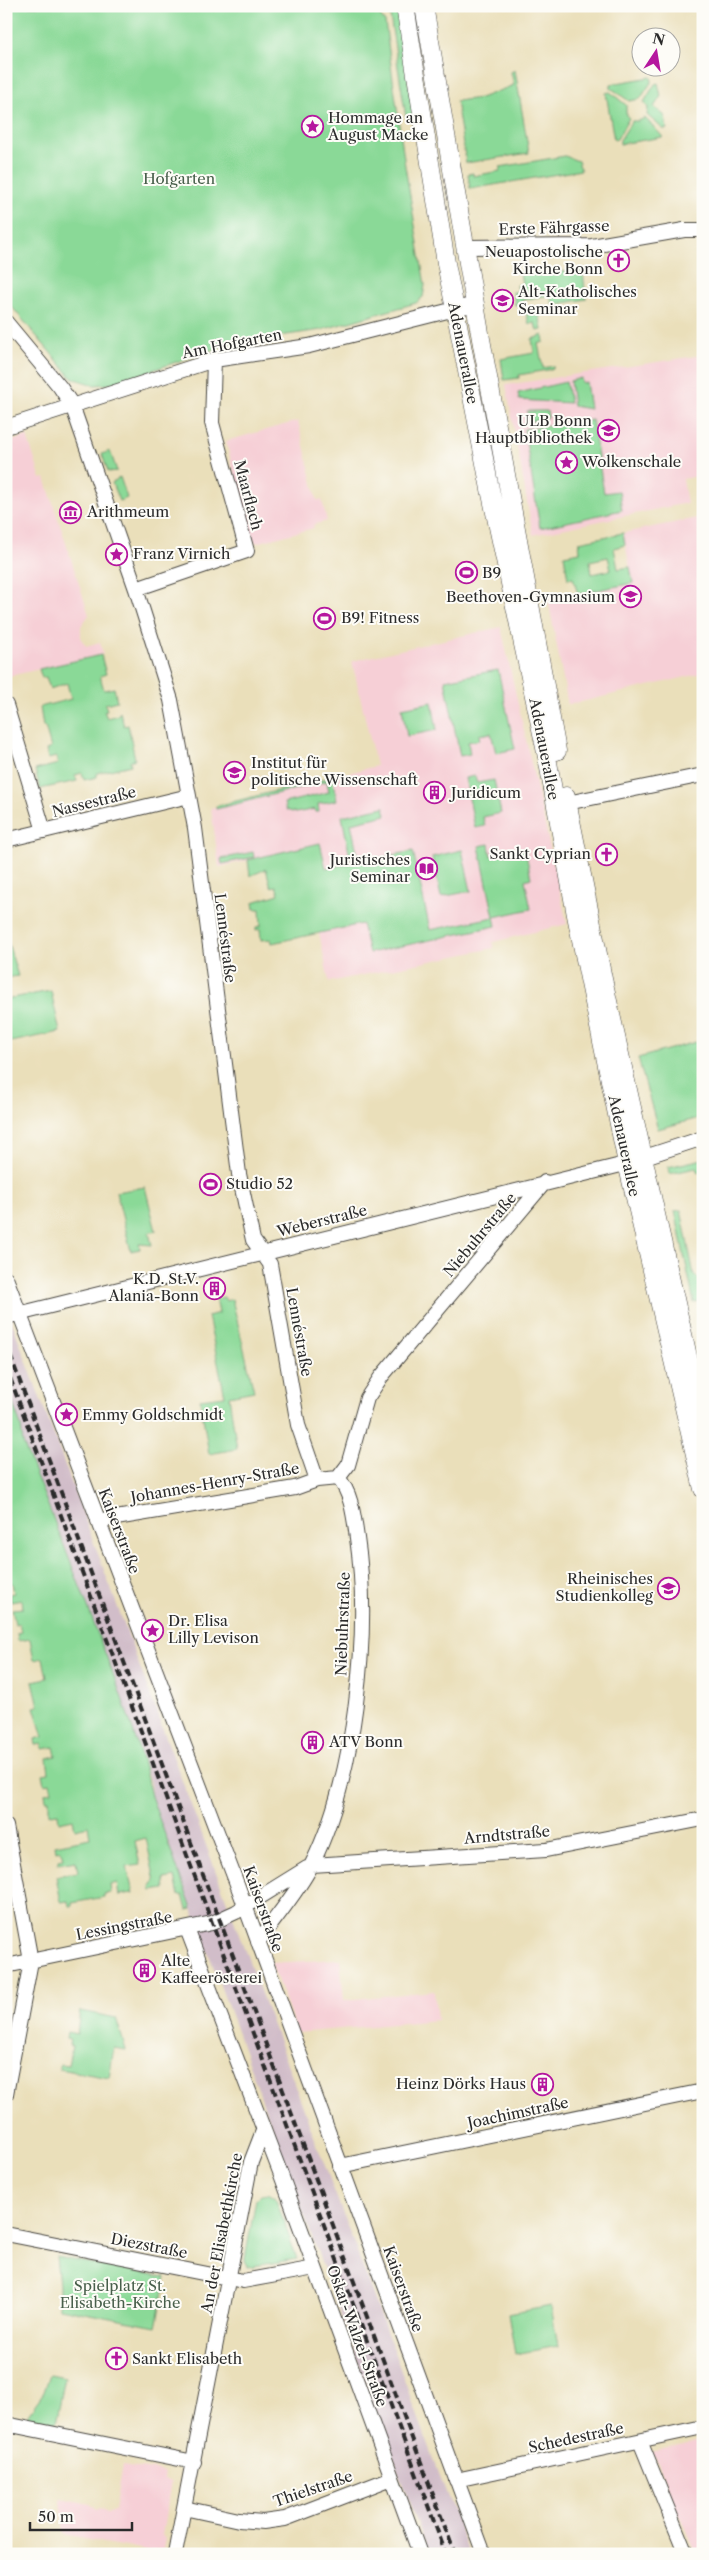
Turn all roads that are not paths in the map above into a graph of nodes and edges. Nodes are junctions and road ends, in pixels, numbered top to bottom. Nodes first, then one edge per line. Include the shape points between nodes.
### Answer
1 (405, 6) edge
2 (424, 6) edge
3 (428, 35) junction
4 (703, 230) edge
5 (465, 246) junction
6 (475, 304) junction
7 (454, 309) junction
8 (6, 322) edge
9 (214, 360) junction
10 (72, 405) junction
11 (6, 427) edge
12 (136, 589) junction
13 (6, 705) edge
14 (703, 775) edge
15 (189, 796) junction
16 (567, 803) junction
17 (44, 831) junction
18 (6, 840) edge
19 (703, 1138) edge
20 (644, 1156) junction
21 (628, 1163) junction
22 (545, 1182) junction
23 (262, 1253) junction
24 (6, 1278) edge
25 (17, 1319) edge
26 (703, 1423) edge
27 (338, 1478) junction
28 (317, 1480) junction
29 (703, 1489) edge
30 (100, 1527) junction
31 (703, 1819) edge
32 (6, 1826) edge
33 (312, 1865) junction
34 (246, 1907) junction
35 (187, 1929) junction
36 (258, 1942) junction
37 (31, 1961) junction
38 (6, 1966) edge
39 (703, 2091) edge
40 (6, 2094) edge
41 (263, 2130) junction
42 (342, 2171) junction
43 (6, 2234) edge
44 (315, 2268) junction
45 (230, 2279) junction
46 (6, 2424) edge
47 (703, 2427) edge
48 (640, 2441) junction
49 (194, 2462) junction
50 (392, 2478) junction
51 (458, 2485) junction
52 (184, 2508) junction
53 (175, 2554) edge
54 (420, 2554) edge
55 (484, 2554) edge
56 (686, 2554) edge

1 - 3 main road
1 - 7 main road, Adenauerallee
2 - 3 main road, Adenauerallee
3 - 5 main road, Adenauerallee
4 - 5 street, Erste Fährgasse via 684,230 592,246
5 - 6 main road, Adenauerallee
6 - 7 street, Am Hofgarten
6 - 16 main road, Adenauerallee
7 - 9 street, Am Hofgarten via 309,346
7 - 21 main road, Adenauerallee
8 - 10 street
9 - 10 street, Am Hofgarten
9 - 12 street, Maarflach via 212,423 247,551
10 - 11 street, Am Hofgarten
10 - 12 street, Lennéstraße
12 - 15 street, Lennéstraße via 171,700
13 - 17 street
14 - 16 street
15 - 17 street, Nassestraße
15 - 23 street, Lennéstraße via 239,1174 254,1240
16 - 20 main road, Adenauerallee
17 - 18 street, Nassestraße
19 - 20 street, Weberstraße
20 - 21 street, Weberstraße
20 - 26 main road, Adenauerallee
21 - 22 street, Weberstraße
21 - 29 main road, Adenauerallee
22 - 23 street, Weberstraße
22 - 27 street, Niebuhrstraße via 381,1377 368,1398 348,1465
23 - 25 street, Weberstraße
23 - 28 street, Lennéstraße via 270,1264 298,1425
24 - 25 street, Kaiserstraße
25 - 30 street, Kaiserstraße
27 - 28 street, Johannes-Henry-Straße
27 - 33 street, Niebuhrstraße via 346,1486 363,1575 361,1663 337,1795
28 - 30 street, Johannes-Henry-Straße via 295,1488
30 - 34 street, Kaiserstraße
31 - 33 street, Arndtstraße via 546,1850
32 - 37 street
33 - 34 street
33 - 36 street, Niebuhrstraße
34 - 35 street, Lessingstraße via 212,1923
34 - 36 street, Kaiserstraße
35 - 37 street, Lessingstraße
35 - 41 street
36 - 42 street, Kaiserstraße
37 - 38 street, Lessingstraße
37 - 40 street
39 - 42 street, Joachimstraße
41 - 44 street, Oskar-Walzel-Straße
41 - 45 street, An der Elisabethkirche via 251,2162
42 - 51 street, Kaiserstraße
43 - 45 street, Diezstraße
44 - 45 street, Diezstraße via 243,2281
44 - 50 street, Oskar-Walzel-Straße
45 - 49 street, An der Elisabethkirche
46 - 49 street
47 - 48 street, Schedestraße
48 - 51 street, Schedestraße
48 - 56 street
49 - 52 street, An der Elisabethkirche
50 - 52 street, Thielstraße via 284,2519 263,2522 238,2520
50 - 54 street, Oskar-Walzel-Straße
51 - 55 street, Kaiserstraße
52 - 53 street, An der Elisabethkirche

